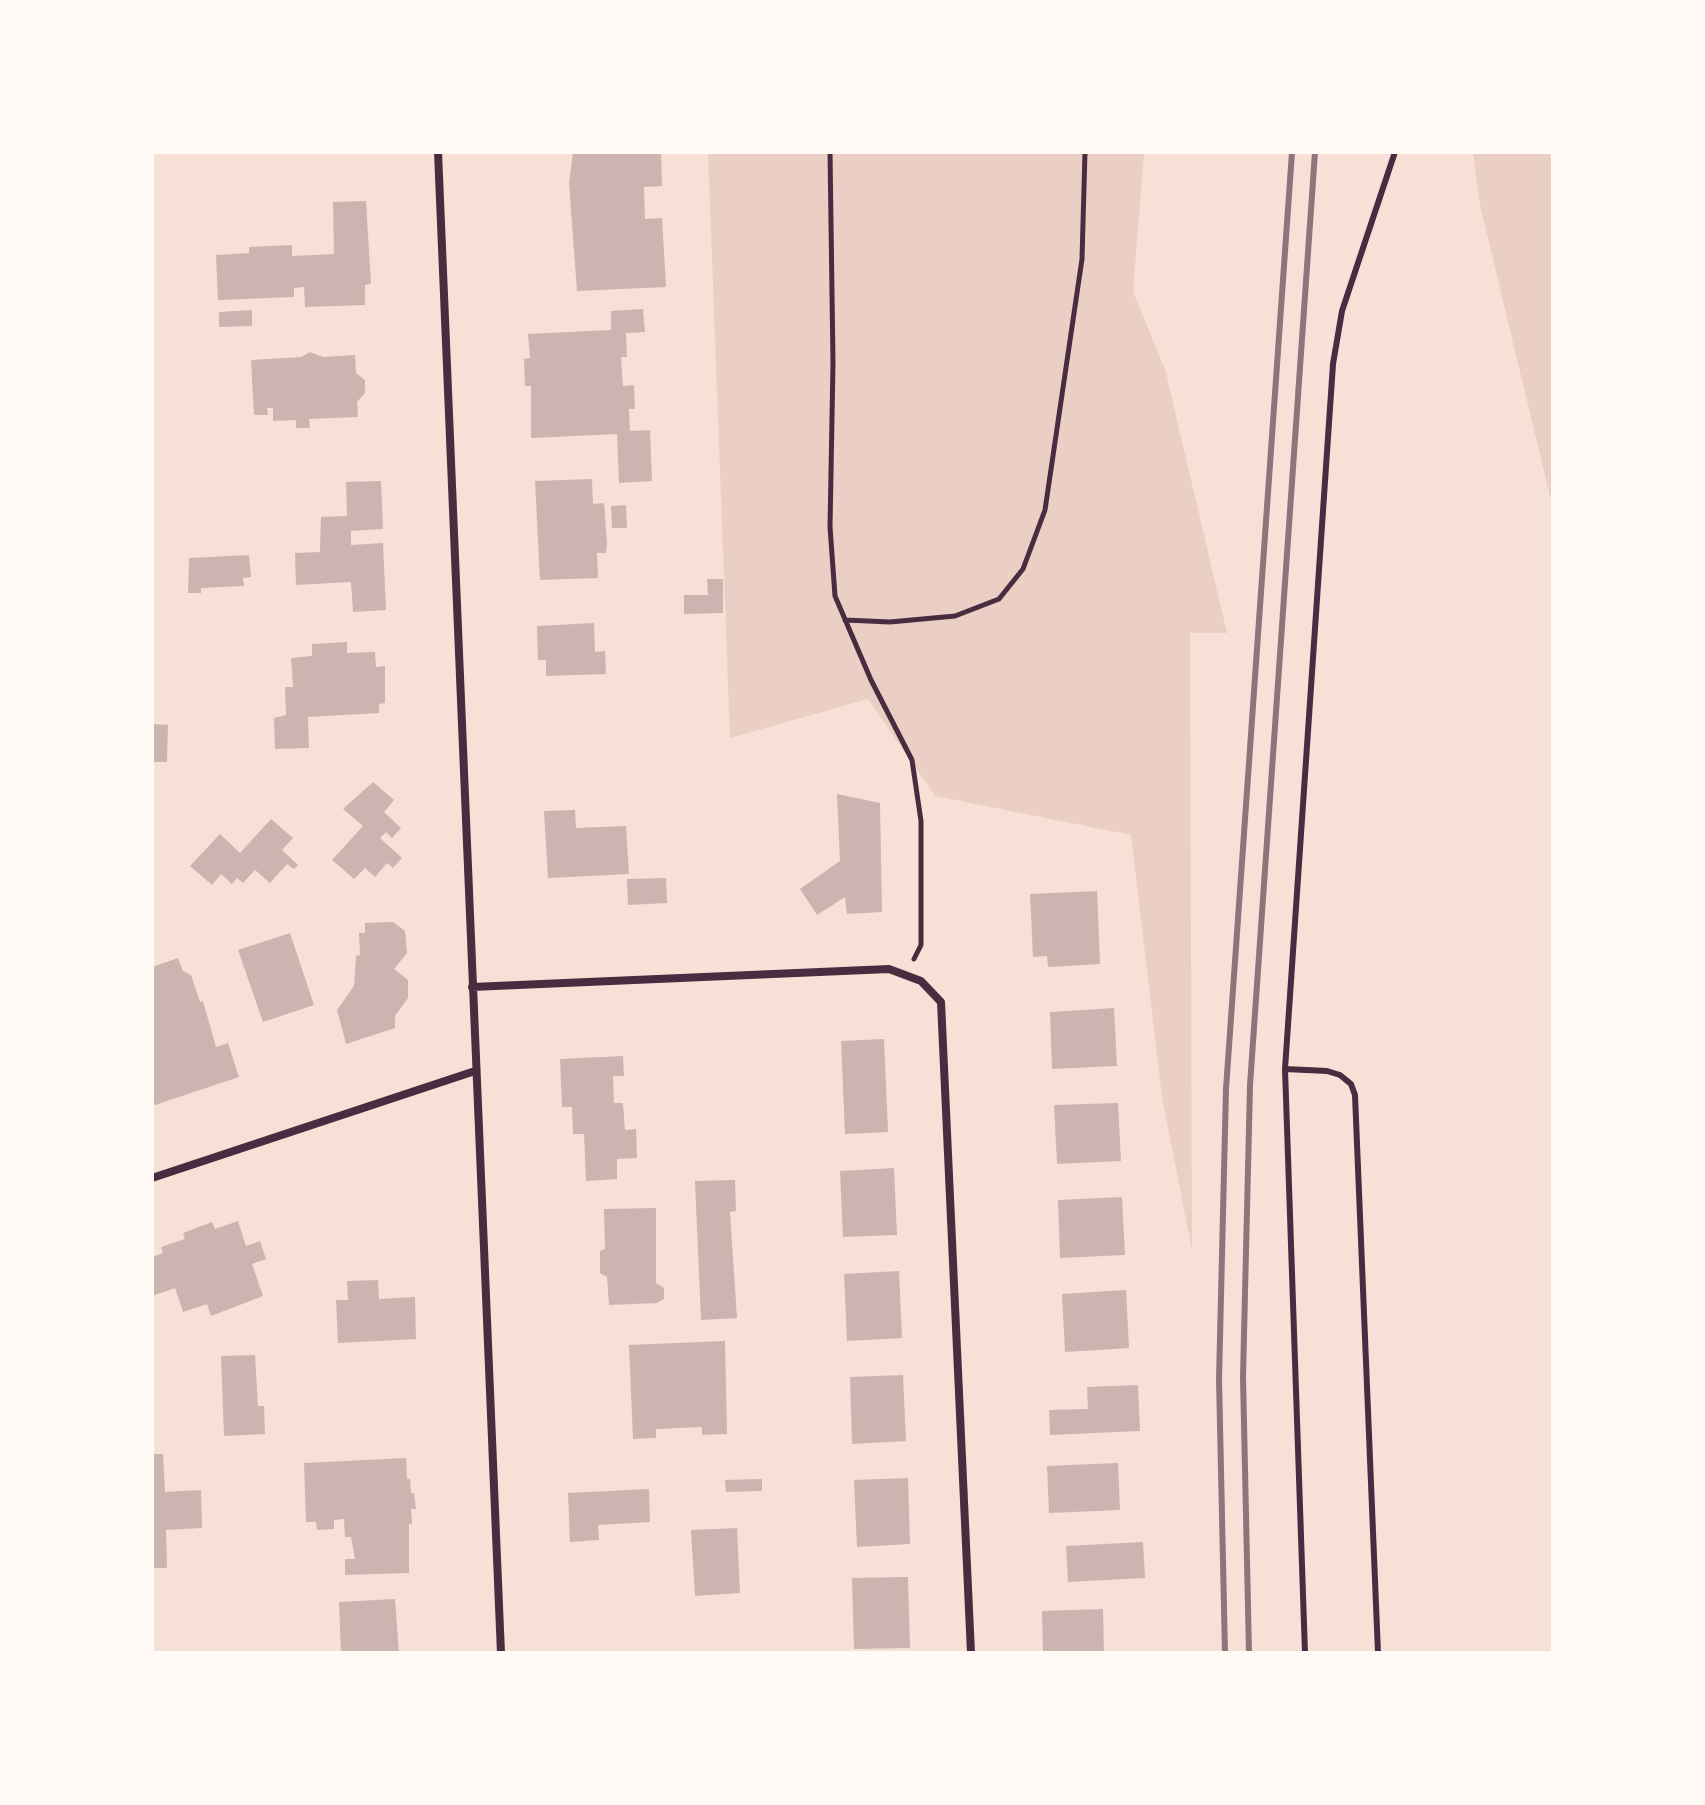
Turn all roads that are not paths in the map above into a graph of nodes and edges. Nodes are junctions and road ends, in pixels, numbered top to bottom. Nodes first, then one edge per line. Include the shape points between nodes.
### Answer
1 (438, 152) edge
2 (1395, 152) edge
3 (472, 987) junction
4 (1285, 1069) junction
5 (475, 1071) junction
6 (152, 1178) edge
7 (501, 1653) edge
8 (971, 1653) edge
9 (1305, 1653) edge
10 (1378, 1653) edge

1 - 3 street
2 - 4 lane via 1342,311 1333,364
3 - 5 street
3 - 8 street via 889,969 921,981 941,1002
4 - 9 lane
4 - 10 lane via 1340,1075 1355,1095
5 - 6 street
5 - 7 street

